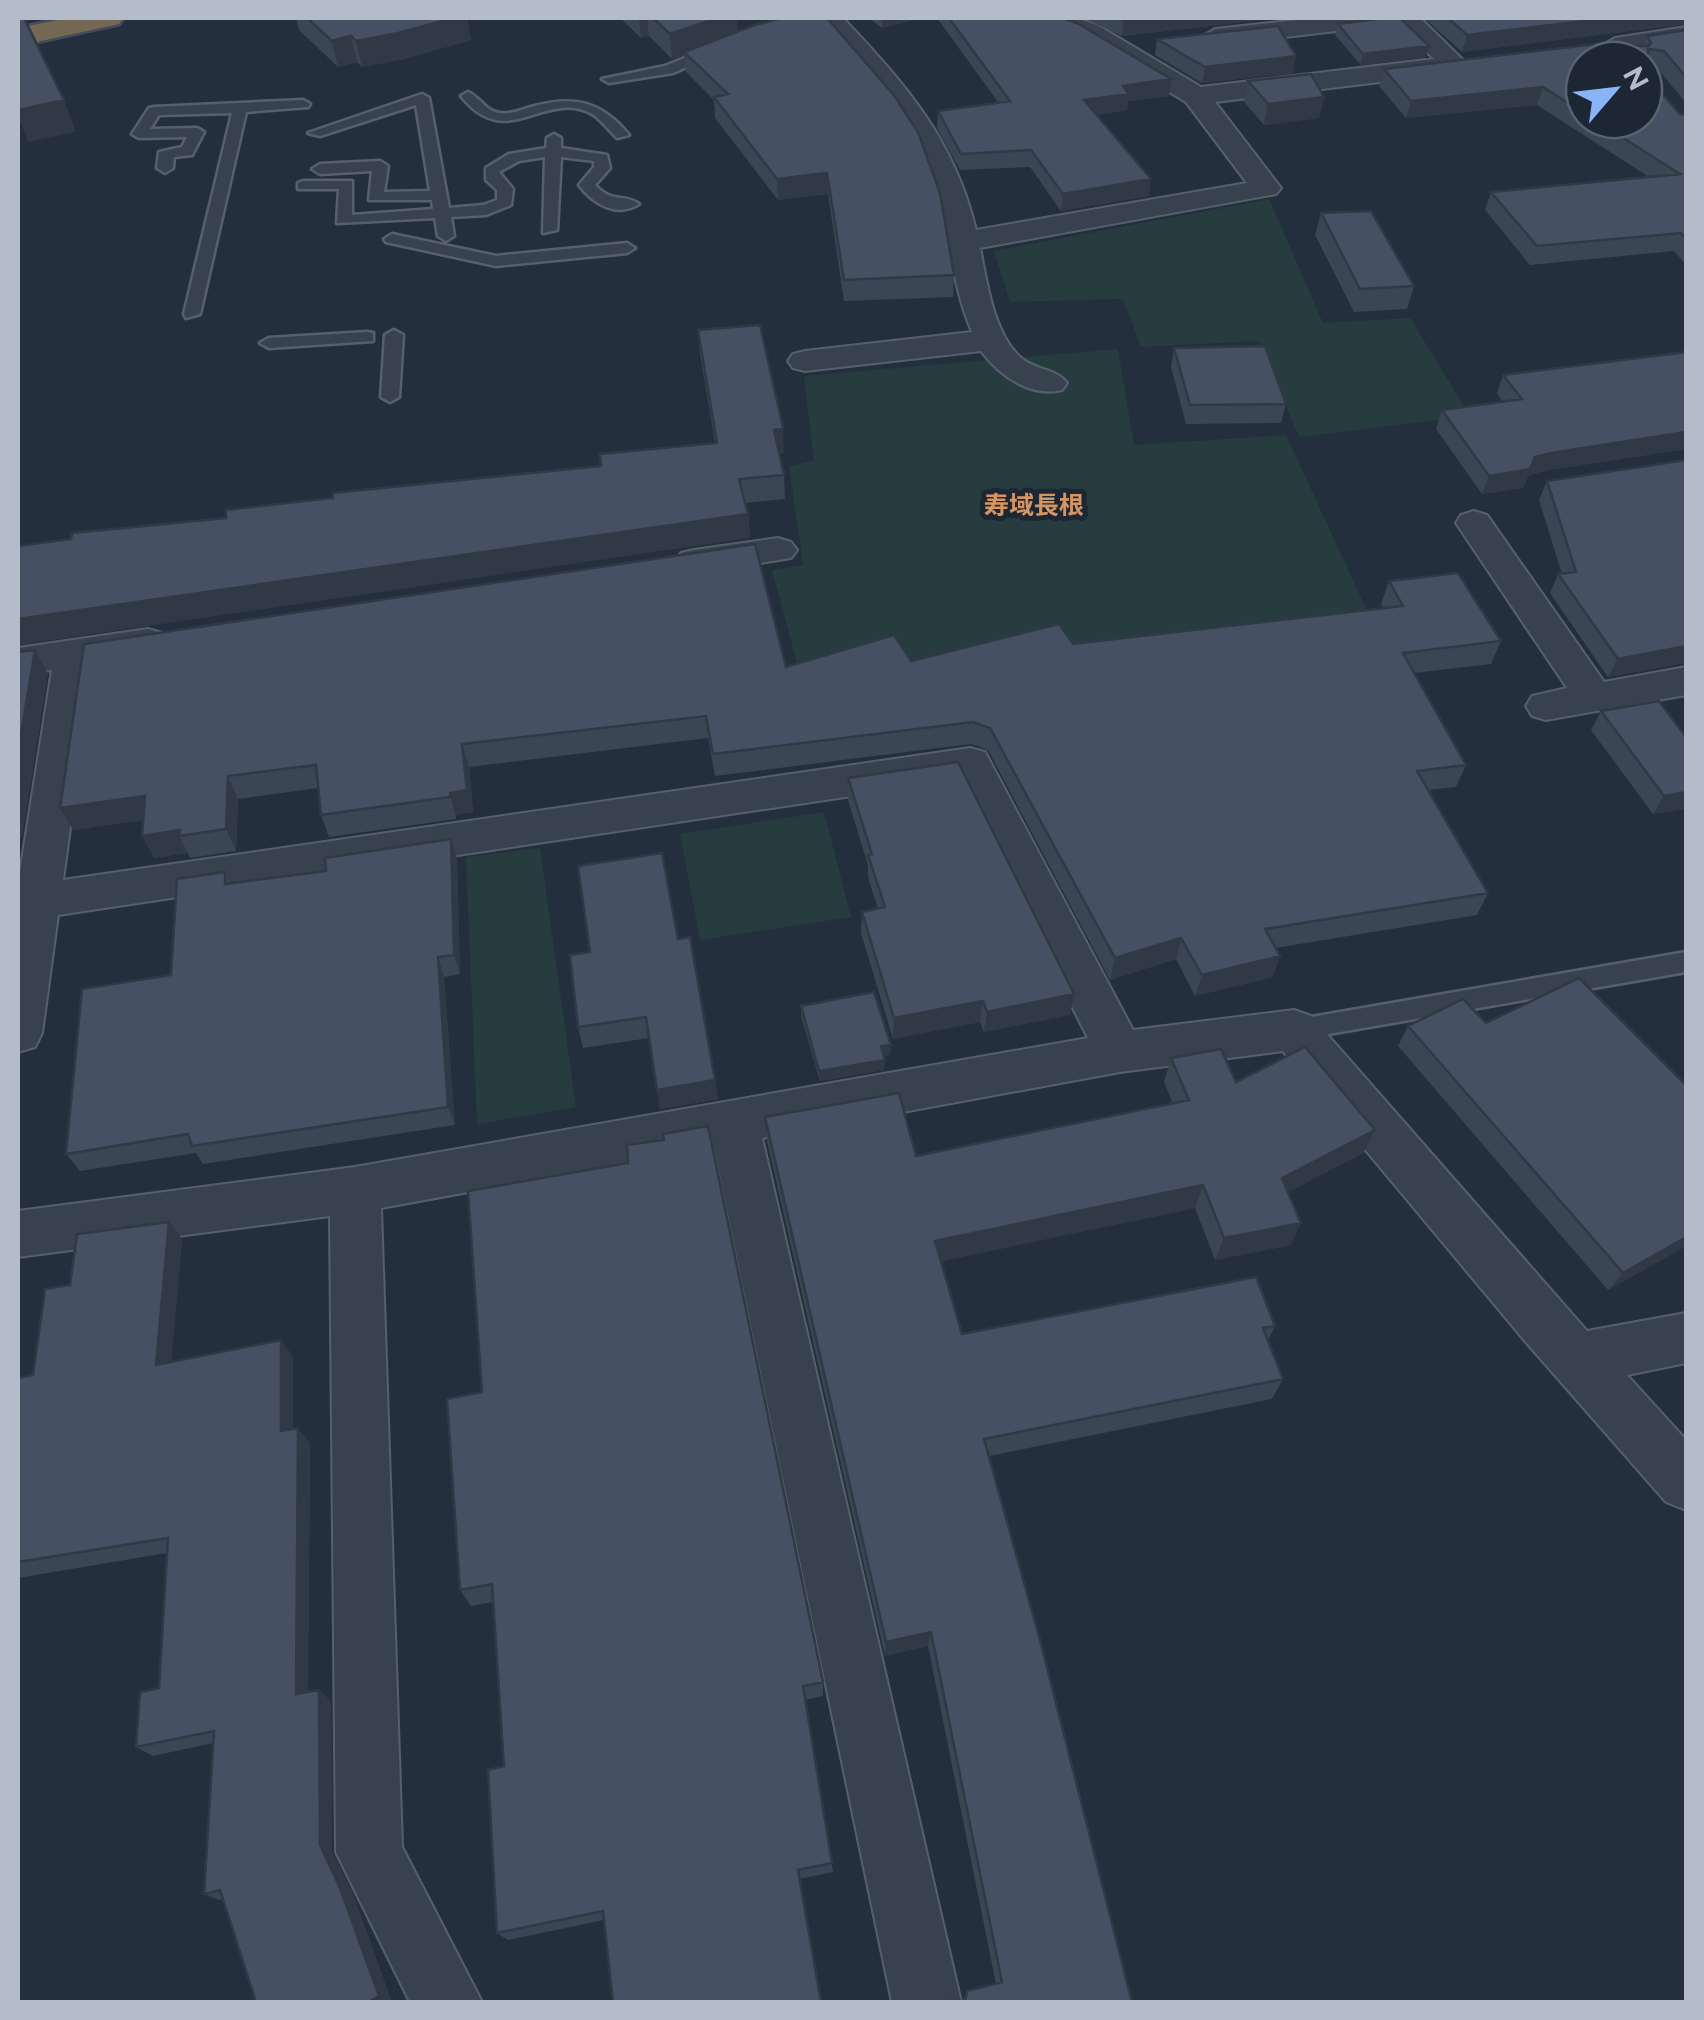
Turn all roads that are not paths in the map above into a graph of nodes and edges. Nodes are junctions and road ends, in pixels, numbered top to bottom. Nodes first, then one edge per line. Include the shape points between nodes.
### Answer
1 (108, 18) edge
2 (829, 18) edge
3 (1054, 18) edge
4 (1379, 18) edge
5 (1406, 18) edge
6 (1654, 18) edge
7 (47, 24) edge
8 (18, 36) edge
9 (1681, 36) edge
10 (1192, 40) edge
11 (1154, 44) dead end
12 (722, 47) edge
13 (1117, 48) junction
14 (609, 79) dead end
15 (468, 96) dead end
16 (1196, 96) junction
17 (303, 104) dead end
18 (240, 108) junction
19 (315, 133) dead end
20 (622, 136) dead end
21 (553, 146) junction
22 (165, 168) dead end
23 (439, 194) junction
24 (631, 204) dead end
25 (442, 214) junction
26 (549, 230) dead end
27 (446, 236) dead end
28 (392, 239) dead end
29 (966, 241) junction
30 (628, 248) dead end
31 (534, 257) junction
32 (532, 276) dead end
33 (192, 314) dead end
34 (394, 336) dead end
35 (367, 337) dead end
36 (992, 340) junction
37 (269, 343) dead end
38 (804, 362) dead end
39 (1050, 384) dead end
40 (390, 398) dead end
41 (1474, 524) dead end
42 (778, 550) dead end
43 (660, 567) edge
44 (191, 636) edge
45 (74, 653) junction
46 (18, 661) edge
47 (1686, 681) edge
48 (1594, 697) junction
49 (1546, 706) dead end
50 (35, 901) junction
51 (1686, 962) edge
52 (1294, 1030) junction
53 (18, 1033) edge
54 (1120, 1052) junction
55 (734, 1123) junction
56 (355, 1190) junction
57 (18, 1234) edge
58 (1686, 1338) edge
59 (1576, 1359) junction
60 (1686, 1482) edge
61 (446, 2002) edge
62 (926, 2002) edge

1 - 7 highway
2 - 29 street via 897,92 936,150
3 - 13 street
4 - 10 street
5 - 16 street via 1464,64
6 - 9 street
7 - 8 highway
11 - 13 street
12 - 14 lane via 668,70
13 - 16 street
15 - 20 lane via 483,116 501,120 550,104 582,103 609,117
16 - 29 street via 1266,188
17 - 18 lane
18 - 22 lane via 154,111 139,134 197,132 187,152 167,152
18 - 33 lane
19 - 23 lane via 422,98
21 - 24 lane via 602,158 602,168 586,185 610,206
21 - 25 lane via 501,160 490,171 505,189 505,202
21 - 26 lane
23 - 25 lane
23 - 25 lane via 376,197 380,166 305,177 347,184 343,220
25 - 27 lane
28 - 31 lane via 496,261
29 - 36 street via 973,288
30 - 31 lane
31 - 32 lane
34 - 40 lane
35 - 37 lane
36 - 38 street
36 - 39 street via 1010,366
41 - 48 street
42 - 43 street
44 - 45 street
45 - 46 street
45 - 50 street
47 - 48 street
48 - 49 street
50 - 53 street
50 - 54 street via 970,763
51 - 52 lane
52 - 54 street
52 - 59 street
54 - 55 street
55 - 56 street
55 - 62 street
56 - 57 street
56 - 61 street via 370,1852
58 - 59 street
59 - 60 street

